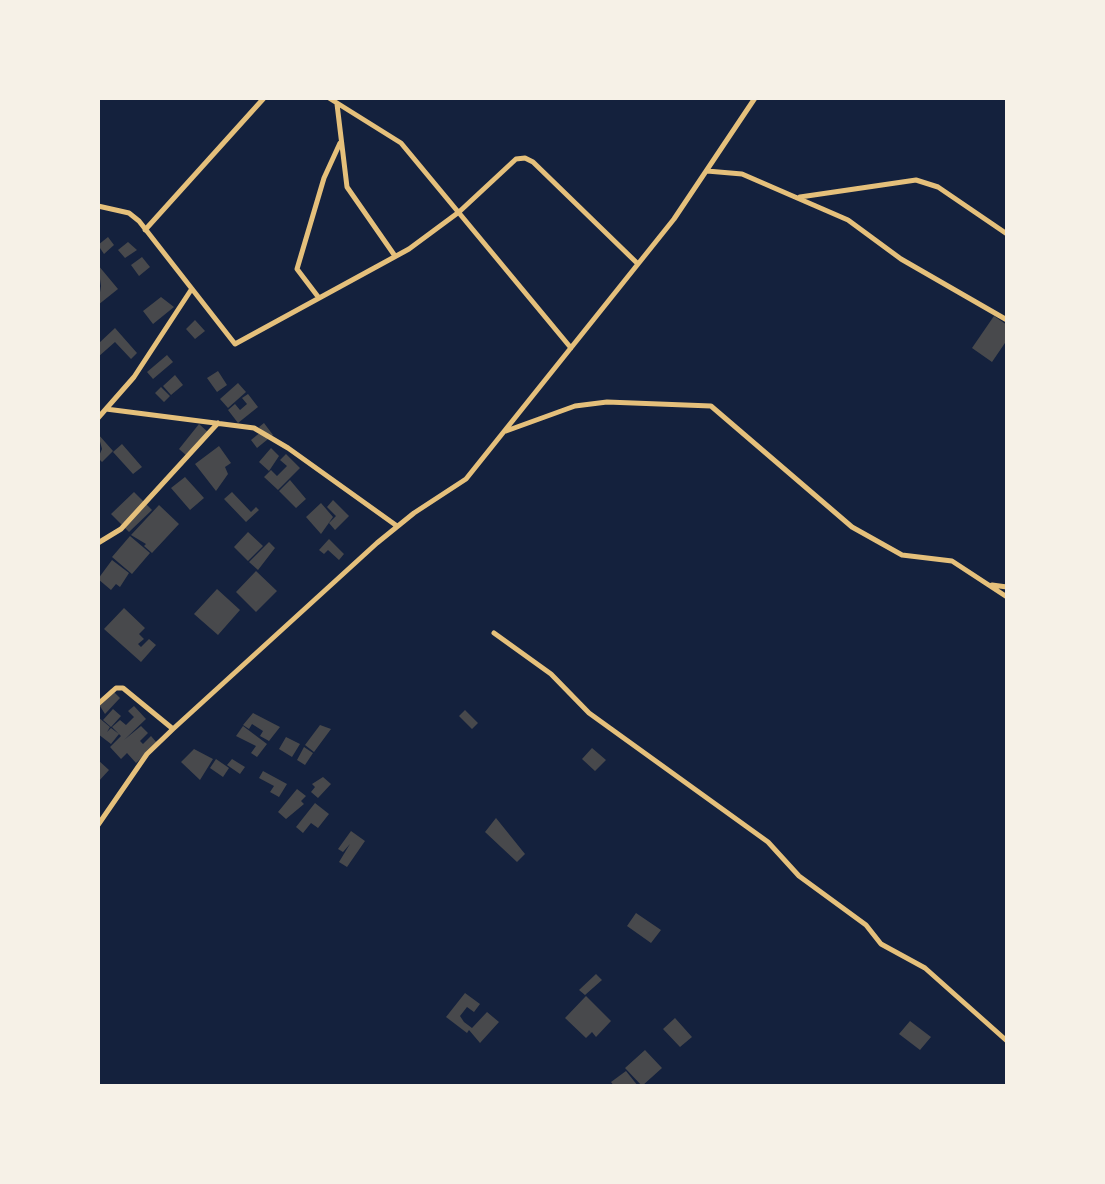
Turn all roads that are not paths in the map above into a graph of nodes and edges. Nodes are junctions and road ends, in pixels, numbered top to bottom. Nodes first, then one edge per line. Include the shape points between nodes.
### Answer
1 (264, 98) edge
2 (329, 98) edge
3 (755, 98) edge
4 (337, 103) junction
5 (340, 143) junction
6 (706, 171) junction
7 (800, 197) junction
8 (98, 206) edge
9 (459, 212) junction
10 (145, 230) junction
11 (1007, 234) edge
12 (395, 256) junction
13 (638, 264) junction
14 (191, 290) junction
15 (319, 298) junction
16 (1007, 320) edge
17 (571, 348) junction
18 (106, 409) junction
19 (98, 418) edge
20 (218, 422) junction
21 (503, 432) junction
22 (397, 526) junction
23 (98, 543) edge
24 (991, 584) junction
25 (1007, 587) edge
26 (1007, 597) edge
27 (494, 633) dead end
28 (98, 704) edge
29 (173, 729) junction
30 (98, 825) edge
31 (1007, 1041) edge

1 - 10 street
2 - 4 street
3 - 6 street
4 - 5 street
4 - 9 street via 401,143
5 - 12 street via 347,187
5 - 15 street via 297,269
6 - 7 street via 742,174
6 - 13 street
7 - 11 street via 916,180 938,187
7 - 16 street via 848,220 901,259
8 - 10 street via 129,213
9 - 12 street
9 - 13 street via 516,159 525,158
9 - 17 street
10 - 14 street
12 - 15 street
13 - 17 street
14 - 15 street via 235,344
14 - 18 street via 134,377
17 - 21 street
18 - 19 street
18 - 20 street
20 - 22 street via 254,428
20 - 23 street via 121,529
21 - 22 street via 466,479
21 - 24 street via 575,406 711,406 852,527 902,555 952,561
22 - 29 street
24 - 25 street
24 - 26 street
27 - 31 street via 551,674 589,713 768,842 799,876 866,925 881,944 925,968
28 - 29 street via 123,688
29 - 30 street via 147,754

